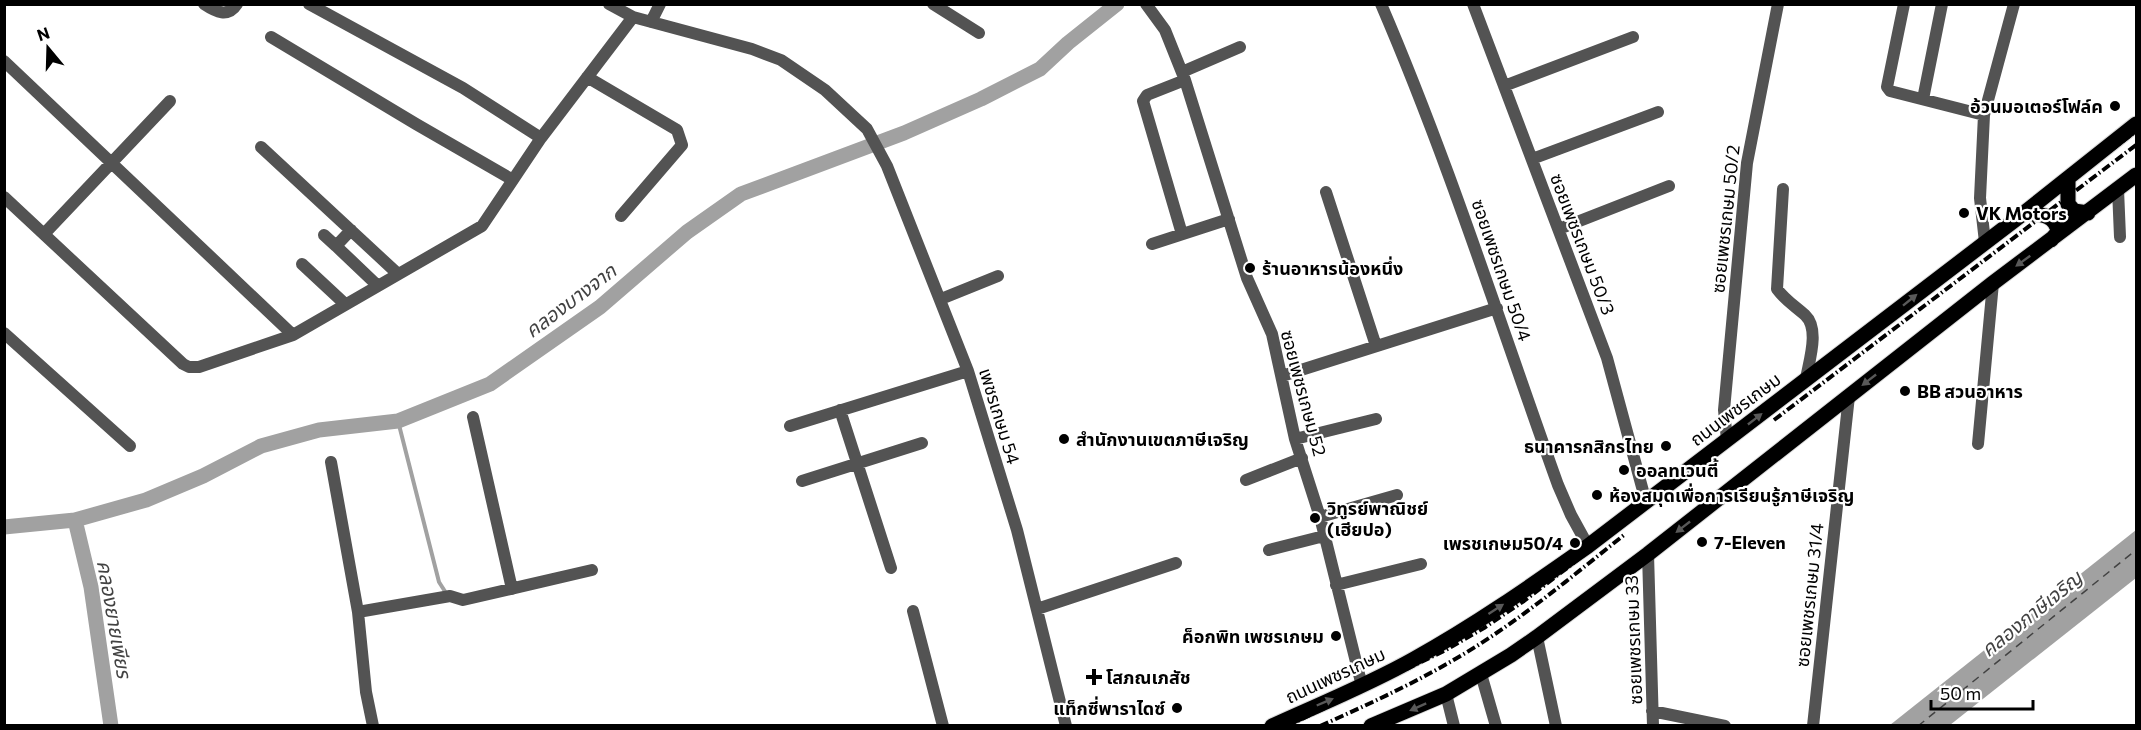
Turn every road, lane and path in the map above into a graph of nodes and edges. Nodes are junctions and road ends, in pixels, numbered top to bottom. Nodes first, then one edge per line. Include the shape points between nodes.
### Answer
1 (204, 4) edge
2 (237, 4) edge
3 (309, 4) edge
4 (609, 4) edge
5 (660, 4) edge
6 (933, 4) edge
7 (1146, 4) edge
8 (1381, 4) edge
9 (1488, 4) edge
10 (1778, 4) edge
11 (1904, 4) edge
12 (1942, 4) edge
13 (2014, 4) edge
14 (1475, 8) edge
15 (633, 17) junction
16 (651, 22) junction
17 (979, 33) dead end
18 (271, 37) dead end
19 (1633, 37) dead end
20 (1240, 47) dead end
21 (4, 61) edge
22 (1183, 76) junction
23 (586, 78) junction
24 (1504, 86) junction
25 (1923, 99) junction
26 (170, 101) dead end
27 (1658, 112) dead end
28 (1984, 115) junction
29 (2136, 124) edge
30 (541, 138) junction
31 (261, 147) dead end
32 (1532, 159) junction
33 (111, 161) junction
34 (2136, 175) edge
35 (2068, 179) junction
36 (513, 180) junction
37 (1669, 186) dead end
38 (1783, 189) dead end
39 (2118, 189) junction
40 (1326, 192) dead end
41 (4, 197) edge
42 (2024, 213) junction
43 (2088, 213) junction
44 (621, 216) dead end
45 (1229, 219) junction
46 (1559, 229) junction
47 (351, 230) junction
48 (44, 234) junction
49 (1182, 234) junction
50 (324, 235) dead end
51 (2120, 237) dead end
52 (1985, 242) junction
53 (2049, 242) junction
54 (1152, 244) dead end
55 (336, 246) junction
56 (302, 264) dead end
57 (398, 274) junction
58 (998, 276) dead end
59 (1993, 283) junction
60 (378, 286) junction
61 (941, 299) junction
62 (345, 304) junction
63 (1497, 308) junction
64 (4, 333) edge
65 (293, 335) junction
66 (1376, 346) junction
67 (968, 370) junction
68 (1282, 376) junction
69 (1806, 379) junction
70 (1849, 396) junction
71 (840, 410) junction
72 (473, 417) dead end
73 (1376, 419) dead end
74 (790, 426) dead end
75 (1295, 439) junction
76 (1727, 440) junction
77 (922, 443) dead end
78 (1978, 444) dead end
79 (130, 446) dead end
80 (1302, 458) junction
81 (331, 462) dead end
82 (858, 463) junction
83 (1246, 480) dead end
84 (802, 481) dead end
85 (1396, 495) dead end
86 (1646, 502) junction
87 (1320, 517) junction
88 (1324, 536) junction
89 (1588, 546) junction
90 (1269, 550) dead end
91 (1648, 554) junction
92 (1176, 563) dead end
93 (1421, 564) dead end
94 (891, 568) dead end
95 (592, 570) dead end
96 (1336, 585) junction
97 (512, 589) junction
98 (1037, 609) junction
99 (913, 611) dead end
100 (358, 612) junction
101 (1537, 637) junction
102 (1481, 674) junction
103 (1362, 686) junction
104 (1446, 694) junction
105 (1652, 711) junction
106 (1702, 724) edge
107 (373, 726) edge
108 (943, 726) edge
109 (1066, 726) edge
110 (1272, 726) edge
111 (1371, 726) edge
112 (1454, 726) edge
113 (1496, 726) edge
114 (1556, 726) edge
115 (1653, 726) edge
116 (1725, 726) edge
117 (1813, 726) edge

1 - 2 street via 227,13
3 - 30 street via 463,88
4 - 15 street, เพชรเกษม 54
5 - 16 street
6 - 17 street
7 - 22 street, ซอยเพชรเกษม 52 via 1166,30
8 - 63 street, ซอยเพชรเกษม 50/4 via 1446,163
9 - 14 street
10 - 76 street, ซอยเพชรเกษม 50/2 via 1747,164 1724,410
11 - 25 street via 1887,87
12 - 25 street
13 - 28 street
14 - 24 street, ซอยเพชรเกษม 50/3
15 - 16 street, เพชรเกษม 54
15 - 23 street
16 - 61 street, เพชรเกษม 54 via 780,60 825,90 867,129 887,166
18 - 36 street
19 - 24 street
20 - 22 street
21 - 33 street
22 - 45 street, ซอยเพชรเกษม 52
22 - 49 street via 1143,101
23 - 30 street
23 - 44 street via 677,130 681,136 682,145
24 - 32 street, ซอยเพชรเกษม 50/3
25 - 28 street
26 - 33 street
27 - 32 street
28 - 52 street via 1980,198
29 - 35 main road, ถนนเพชรเกษม
30 - 36 street
31 - 47 street
32 - 46 street, ซอยเพชรเกษม 50/3
33 - 48 street
33 - 65 street
34 - 39 main road
35 - 42 main road, ถนนเพชรเกษม
35 - 43 main road via 2068,204 2074,211
36 - 57 street via 482,226
37 - 46 street
38 - 69 street via 1777,289 1813,326
39 - 43 main road
39 - 51 street
40 - 66 street
41 - 48 street
42 - 52 main road, ถนนเพชรเกษม
42 - 53 main road via 2052,219 2058,232
43 - 53 main road
45 - 49 street
45 - 68 street, ซอยเพชรเกษม 52 via 1247,278 1272,334
46 - 86 street, ซอยเพชรเกษม 50/3 via 1607,358
47 - 55 street
47 - 57 street
48 - 65 street via 189,367
49 - 54 street
50 - 55 street
69 -> 52 main road, ถนนเพชรเกษม
53 -> 59 main road
55 - 60 street
56 - 62 street
57 - 60 street
58 - 61 street
59 -> 70 main road
59 - 78 street
60 - 62 street
61 - 67 street, เพชรเกษม 54
62 - 65 street
63 - 66 street
63 - 89 street, ซอยเพชรเกษม 50/4 via 1558,485
64 - 79 street
66 - 68 street
67 - 71 street
67 - 98 street, เพชรเกษม 54
68 - 75 street, ซอยเพชรเกษม 52
76 -> 69 main road, ถนนเพชรเกษม
70 -> 91 main road
70 - 117 street, ซอยเพชรเกษม 31/4
71 - 74 street
71 - 82 street
72 - 97 street
73 - 75 street
75 - 80 street, ซอยเพชรเกษม 52
76 - 86 main road, ถนนเพชรเกษม
77 - 82 street
80 - 83 street
80 - 87 street, ซอยเพชรเกษม 52
81 - 100 street
82 - 84 street
82 - 94 street
85 - 87 street
86 - 89 main road, ถนนเพชรเกษม
87 - 88 street, ซอยเพชรเกษม 52
88 - 90 street
88 - 96 street, ซอยเพชรเกษม 52
103 -> 89 main road, ถนนเพชรเกษม via 1465,629
91 - 101 main road
91 - 105 street, ซอยเพชรเกษม 33
92 - 98 street
93 - 96 street
95 - 97 street
96 - 103 street, ซอยเพชรเกษม 52
97 - 100 street via 463,600 448,597
98 - 109 street, เพชรเกษม 54
99 - 108 street
100 - 107 street
101 - 102 main road
101 - 114 street
102 - 104 main road
102 - 113 street
110 -> 103 main road, ถนนเพชรเกษม
104 -> 111 main road
104 - 112 street
105 - 106 street
105 - 115 street, ซอยเพชรเกษม 33
106 - 116 street

